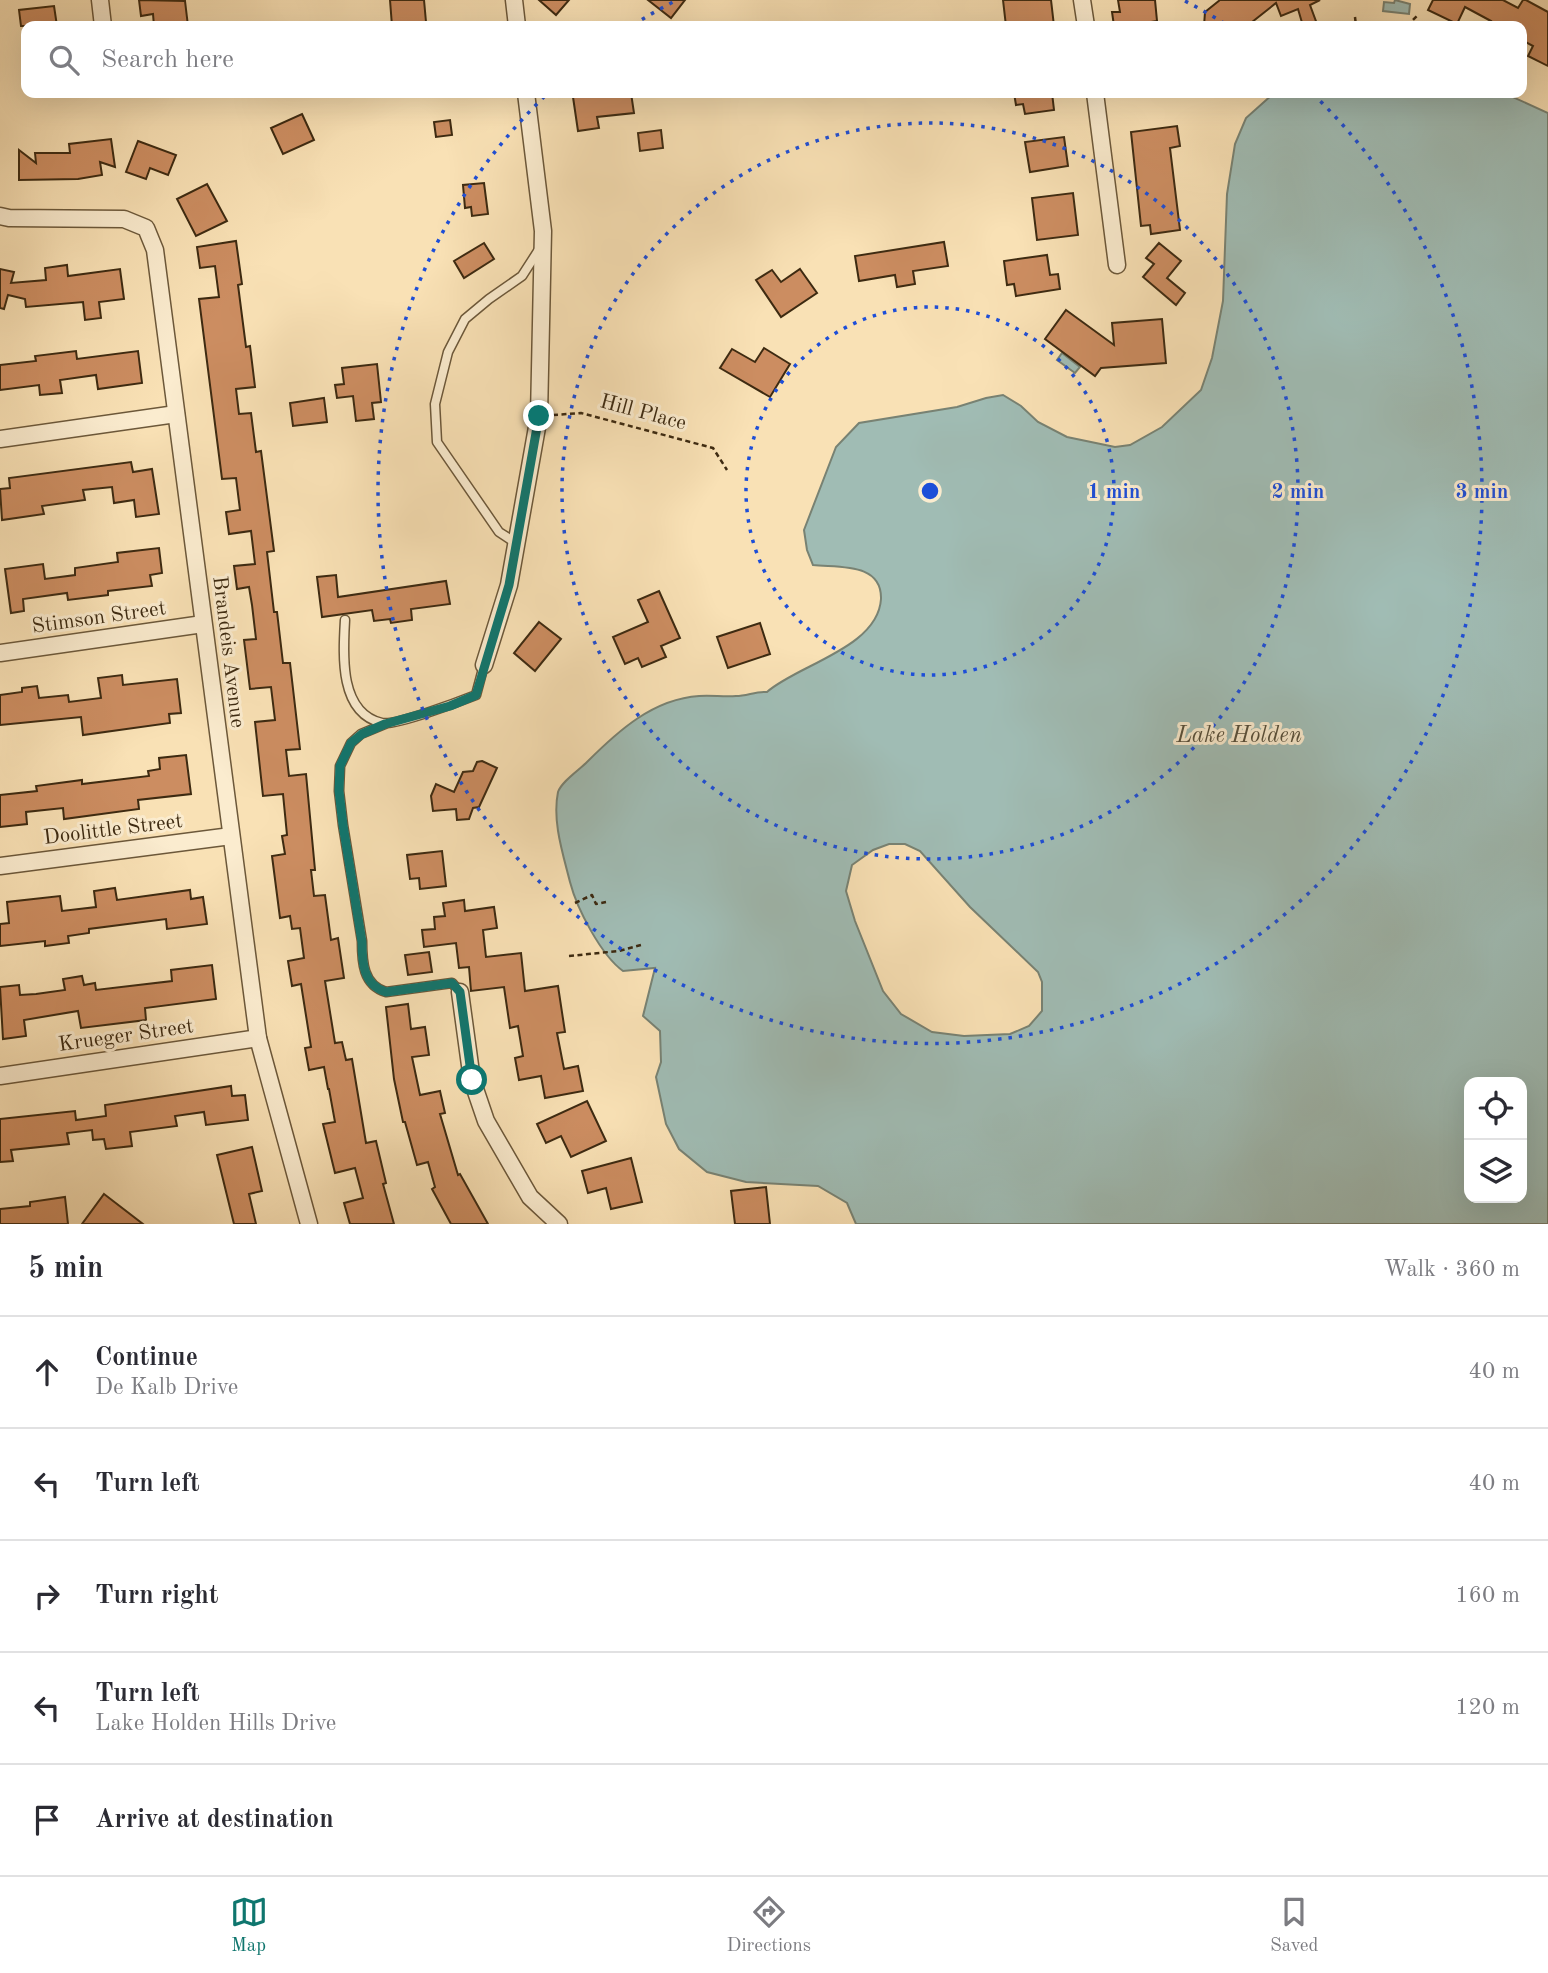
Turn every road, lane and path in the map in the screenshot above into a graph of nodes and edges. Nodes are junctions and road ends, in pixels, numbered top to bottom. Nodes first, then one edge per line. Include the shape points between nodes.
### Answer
1 (100, 0) edge
2 (514, 0) edge
3 (1083, 0) edge
4 (1417, 16) dead end
5 (1355, 17) dead end
6 (102, 21) edge
7 (516, 21) edge
8 (1085, 21) edge
9 (1355, 21) edge
10 (1412, 21) edge
11 (527, 98) edge
12 (1095, 98) edge
13 (0, 216) edge
14 (543, 242) junction
15 (1117, 264) dead end
16 (176, 414) junction
17 (539, 416) junction
18 (0, 439) edge
19 (727, 470) dead end
20 (516, 543) junction
21 (345, 620) dead end
22 (203, 624) junction
23 (0, 653) edge
24 (484, 665) joint
25 (385, 724) junction
26 (231, 836) junction
27 (0, 866) edge
28 (606, 902) dead end
29 (575, 903) dead end
30 (641, 945) dead end
31 (569, 956) dead end
32 (460, 992) joint
33 (258, 1038) junction
34 (0, 1076) edge
35 (309, 1224) edge
36 (559, 1224) edge

1 - 6 street
2 - 7 street
3 - 8 street
4 - 10 path
5 - 9 path
11 - 14 street
12 - 15 street
13 - 16 street, Brandeis Avenue via 124,219 146,228 155,250
14 - 17 street
14 - 20 lane via 522,276 465,319 448,352 435,404 437,442 499,532
16 - 18 street
16 - 22 street, Brandeis Avenue
17 - 19 path, Hill Place via 581,413 713,448
17 - 20 street
20 - 24 street via 509,585
21 - 25 lane via 348,688 362,714
22 - 23 street, Stimson Street
22 - 26 street, Brandeis Avenue
24 - 25 lane via 476,695
25 - 32 lane via 351,743 340,766 340,802 362,960 376,989 386,992 452,983
26 - 27 street, Doolittle Street
26 - 33 street, Brandeis Avenue
28 - 29 path via 596,904 592,895
30 - 31 path
32 - 36 street via 472,1080 486,1121 530,1197
33 - 34 street, Krueger Street
33 - 35 street, Brandeis Avenue

